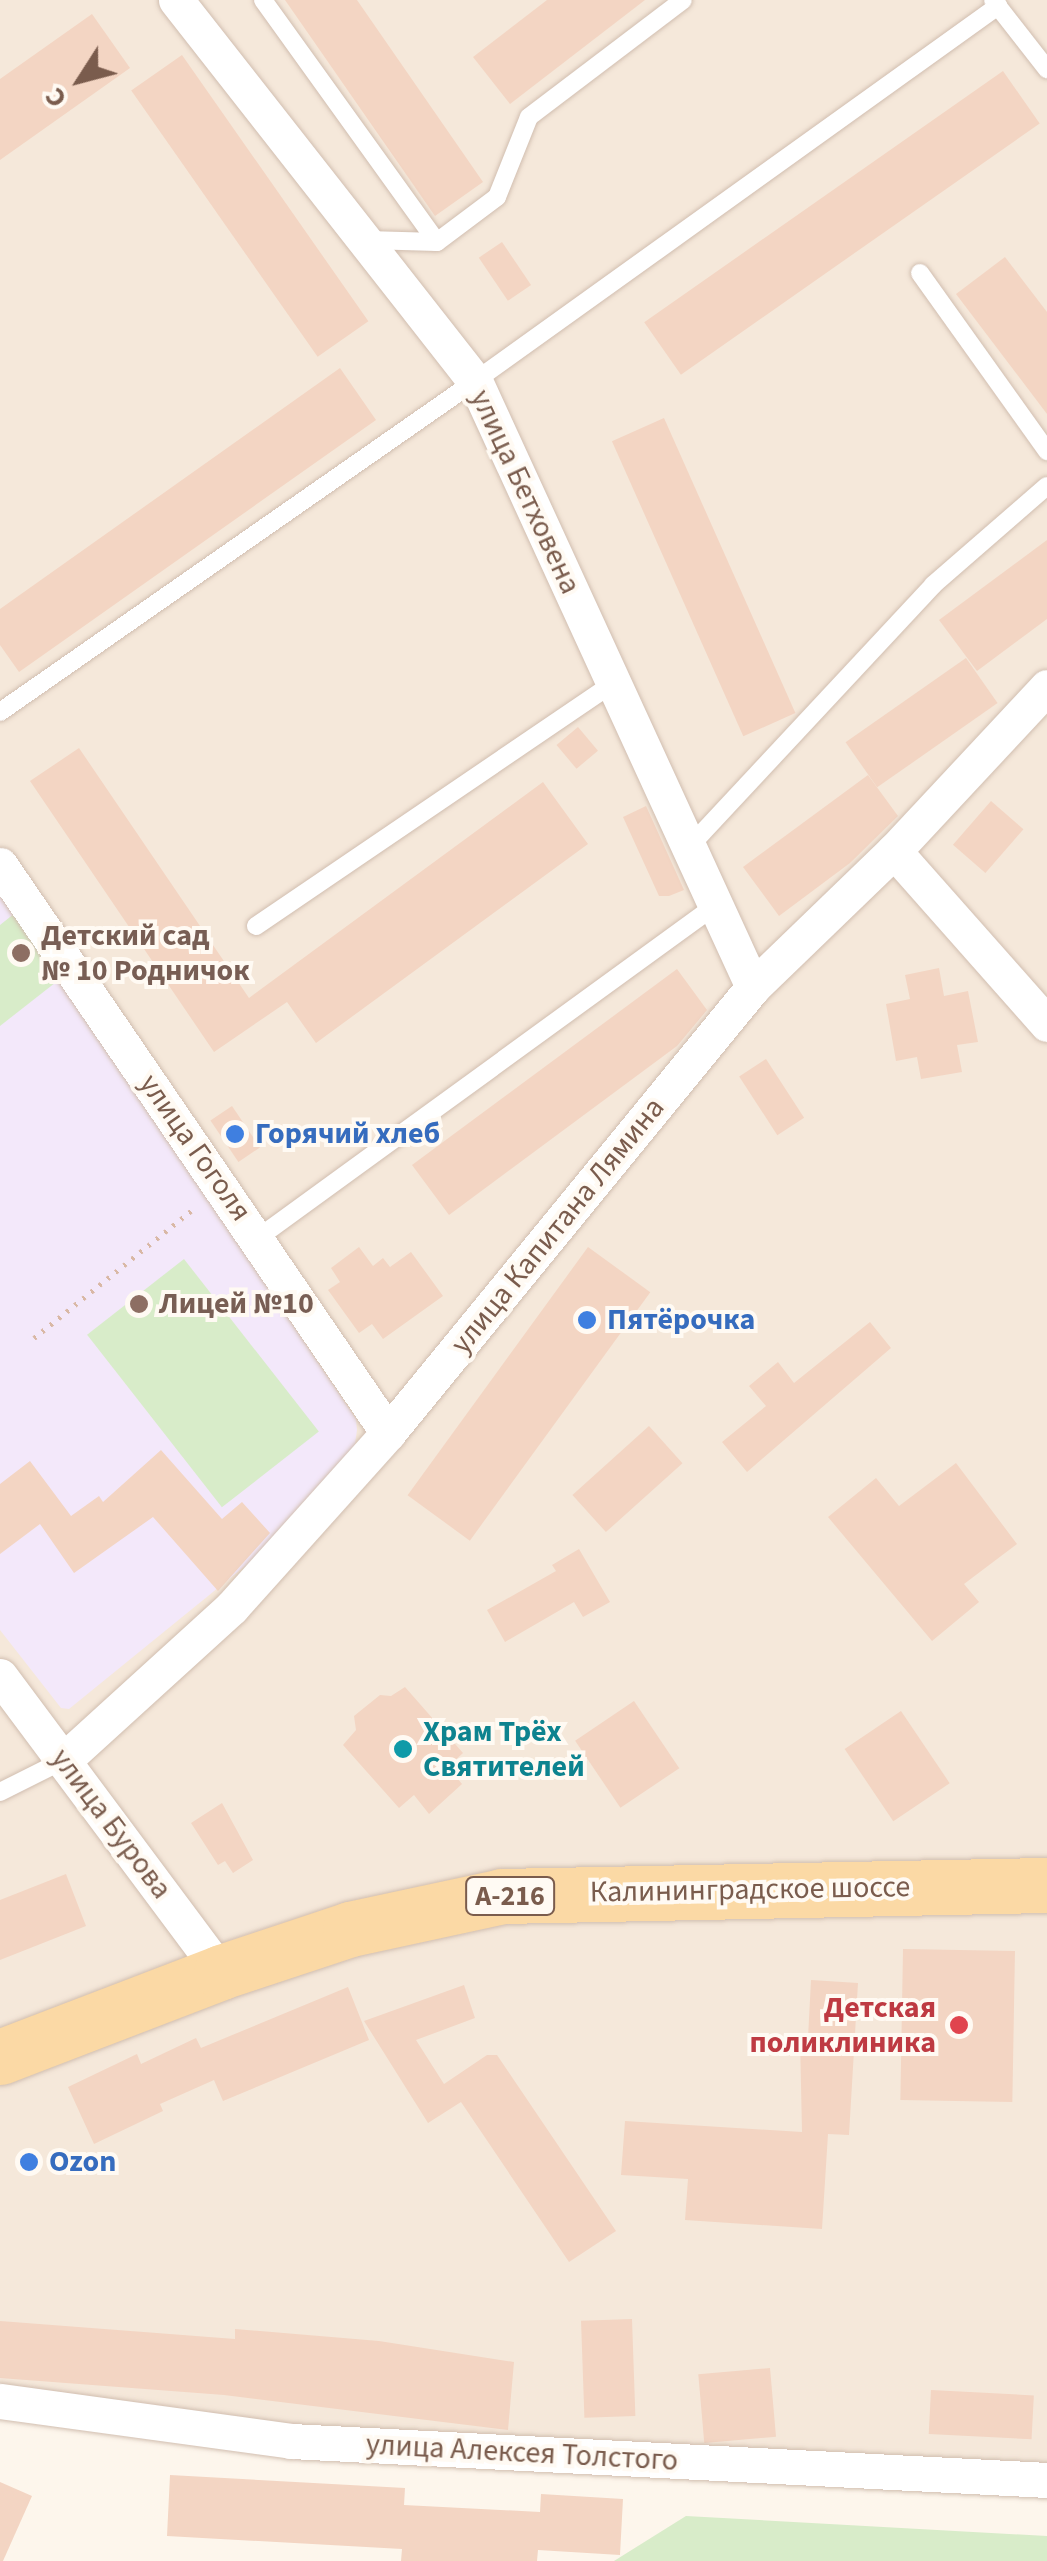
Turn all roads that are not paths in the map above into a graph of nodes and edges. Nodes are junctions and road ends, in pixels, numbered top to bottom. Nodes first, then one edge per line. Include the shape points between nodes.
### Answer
1 (176, 0) edge
2 (263, 0) edge
3 (683, 0) edge
4 (996, 3) edge
5 (1047, 69) edge
6 (364, 240) junction
7 (437, 242) junction
8 (920, 273) dead end
9 (475, 381) junction
10 (1047, 452) edge
11 (1047, 486) edge
12 (613, 683) junction
13 (1047, 687) edge
14 (0, 712) edge
15 (688, 847) junction
16 (894, 851) junction
17 (0, 865) edge
18 (716, 904) junction
19 (256, 926) dead end
20 (754, 987) junction
21 (1047, 1024) edge
22 (258, 1238) junction
23 (388, 1433) junction
24 (0, 1676) edge
25 (64, 1760) junction
26 (0, 1792) edge
27 (1047, 1885) edge
28 (221, 1972) junction
29 (0, 2057) edge
30 (0, 2400) edge
31 (1047, 2480) edge

1 - 6 street, улица Бетховена
2 - 7 lane
3 - 7 lane via 529,117 497,197
4 - 5 lane
4 - 9 lane
6 - 7 lane
6 - 9 street, улица Бетховена
8 - 10 lane
9 - 12 street, улица Бетховена
9 - 14 lane
11 - 15 lane via 933,585
12 - 15 street, улица Бетховена
12 - 19 lane
13 - 16 street, улица Капитана Лямина
15 - 18 street, улица Бетховена
16 - 20 street, улица Капитана Лямина
16 - 21 street
17 - 22 street, улица Гоголя
18 - 20 street, улица Бетховена
18 - 22 lane
20 - 23 street, улица Капитана Лямина
22 - 23 street, улица Гоголя
23 - 25 street, улица Капитана Лямина via 232,1607
24 - 25 street, улица Бурова
25 - 26 lane
25 - 28 street, улица Бурова
27 - 28 main road, Калининградское шоссе / А-216 via 502,1896 350,1929
28 - 29 main road, Калининградское шоссе / А-216
30 - 31 street, улица Алексея Толстого via 291,2442

